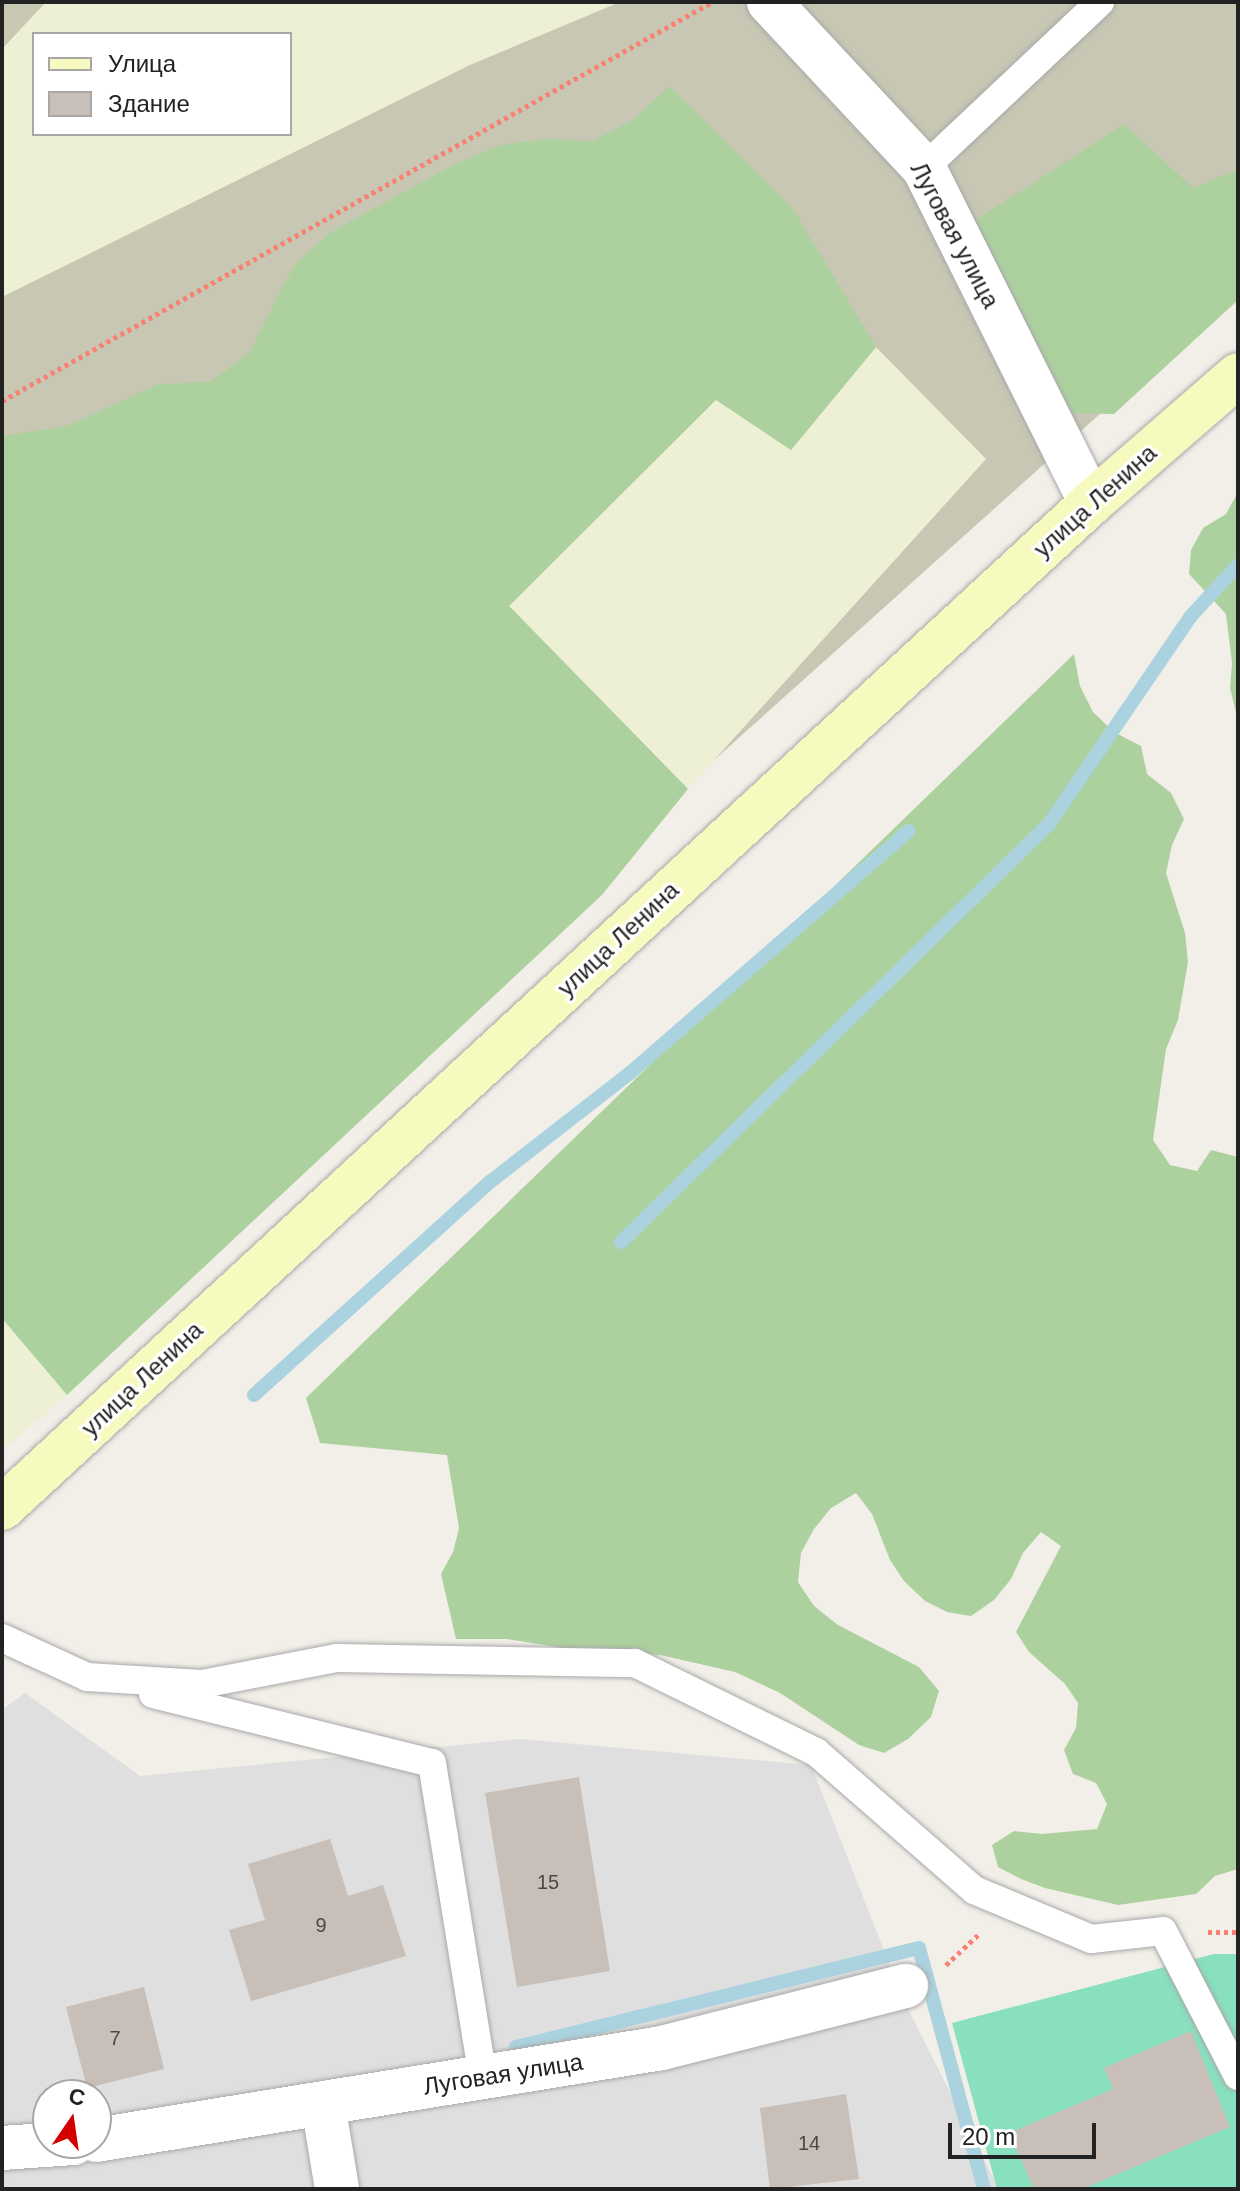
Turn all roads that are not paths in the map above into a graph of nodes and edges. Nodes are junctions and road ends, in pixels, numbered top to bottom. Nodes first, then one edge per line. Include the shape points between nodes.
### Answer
1 (769, 2) edge
2 (1100, 2) edge
3 (924, 168) junction
4 (1238, 375) edge
5 (1091, 503) junction
6 (2, 1508) edge
7 (2, 1638) edge
8 (87, 1677) junction
9 (906, 1986) dead end
10 (1238, 2076) edge
11 (483, 2077) junction
12 (323, 2104) junction
13 (112, 2137) edge
14 (32, 2146) edge
15 (2, 2148) edge
16 (337, 2189) edge

1 - 3 street, Луговая улица
2 - 3 lane
3 - 5 street, Луговая улица
4 - 5 street, улица Ленина
5 - 6 street, улица Ленина
7 - 8 lane
8 - 10 lane via 202,1684 337,1658 635,1663 816,1752 974,1890 1091,1939 1163,1931
8 - 11 lane via 432,1763
9 - 11 street, Луговая улица via 662,2048
11 - 12 street, Луговая улица
12 - 13 street, Луговая улица
12 - 16 street
14 - 15 street

